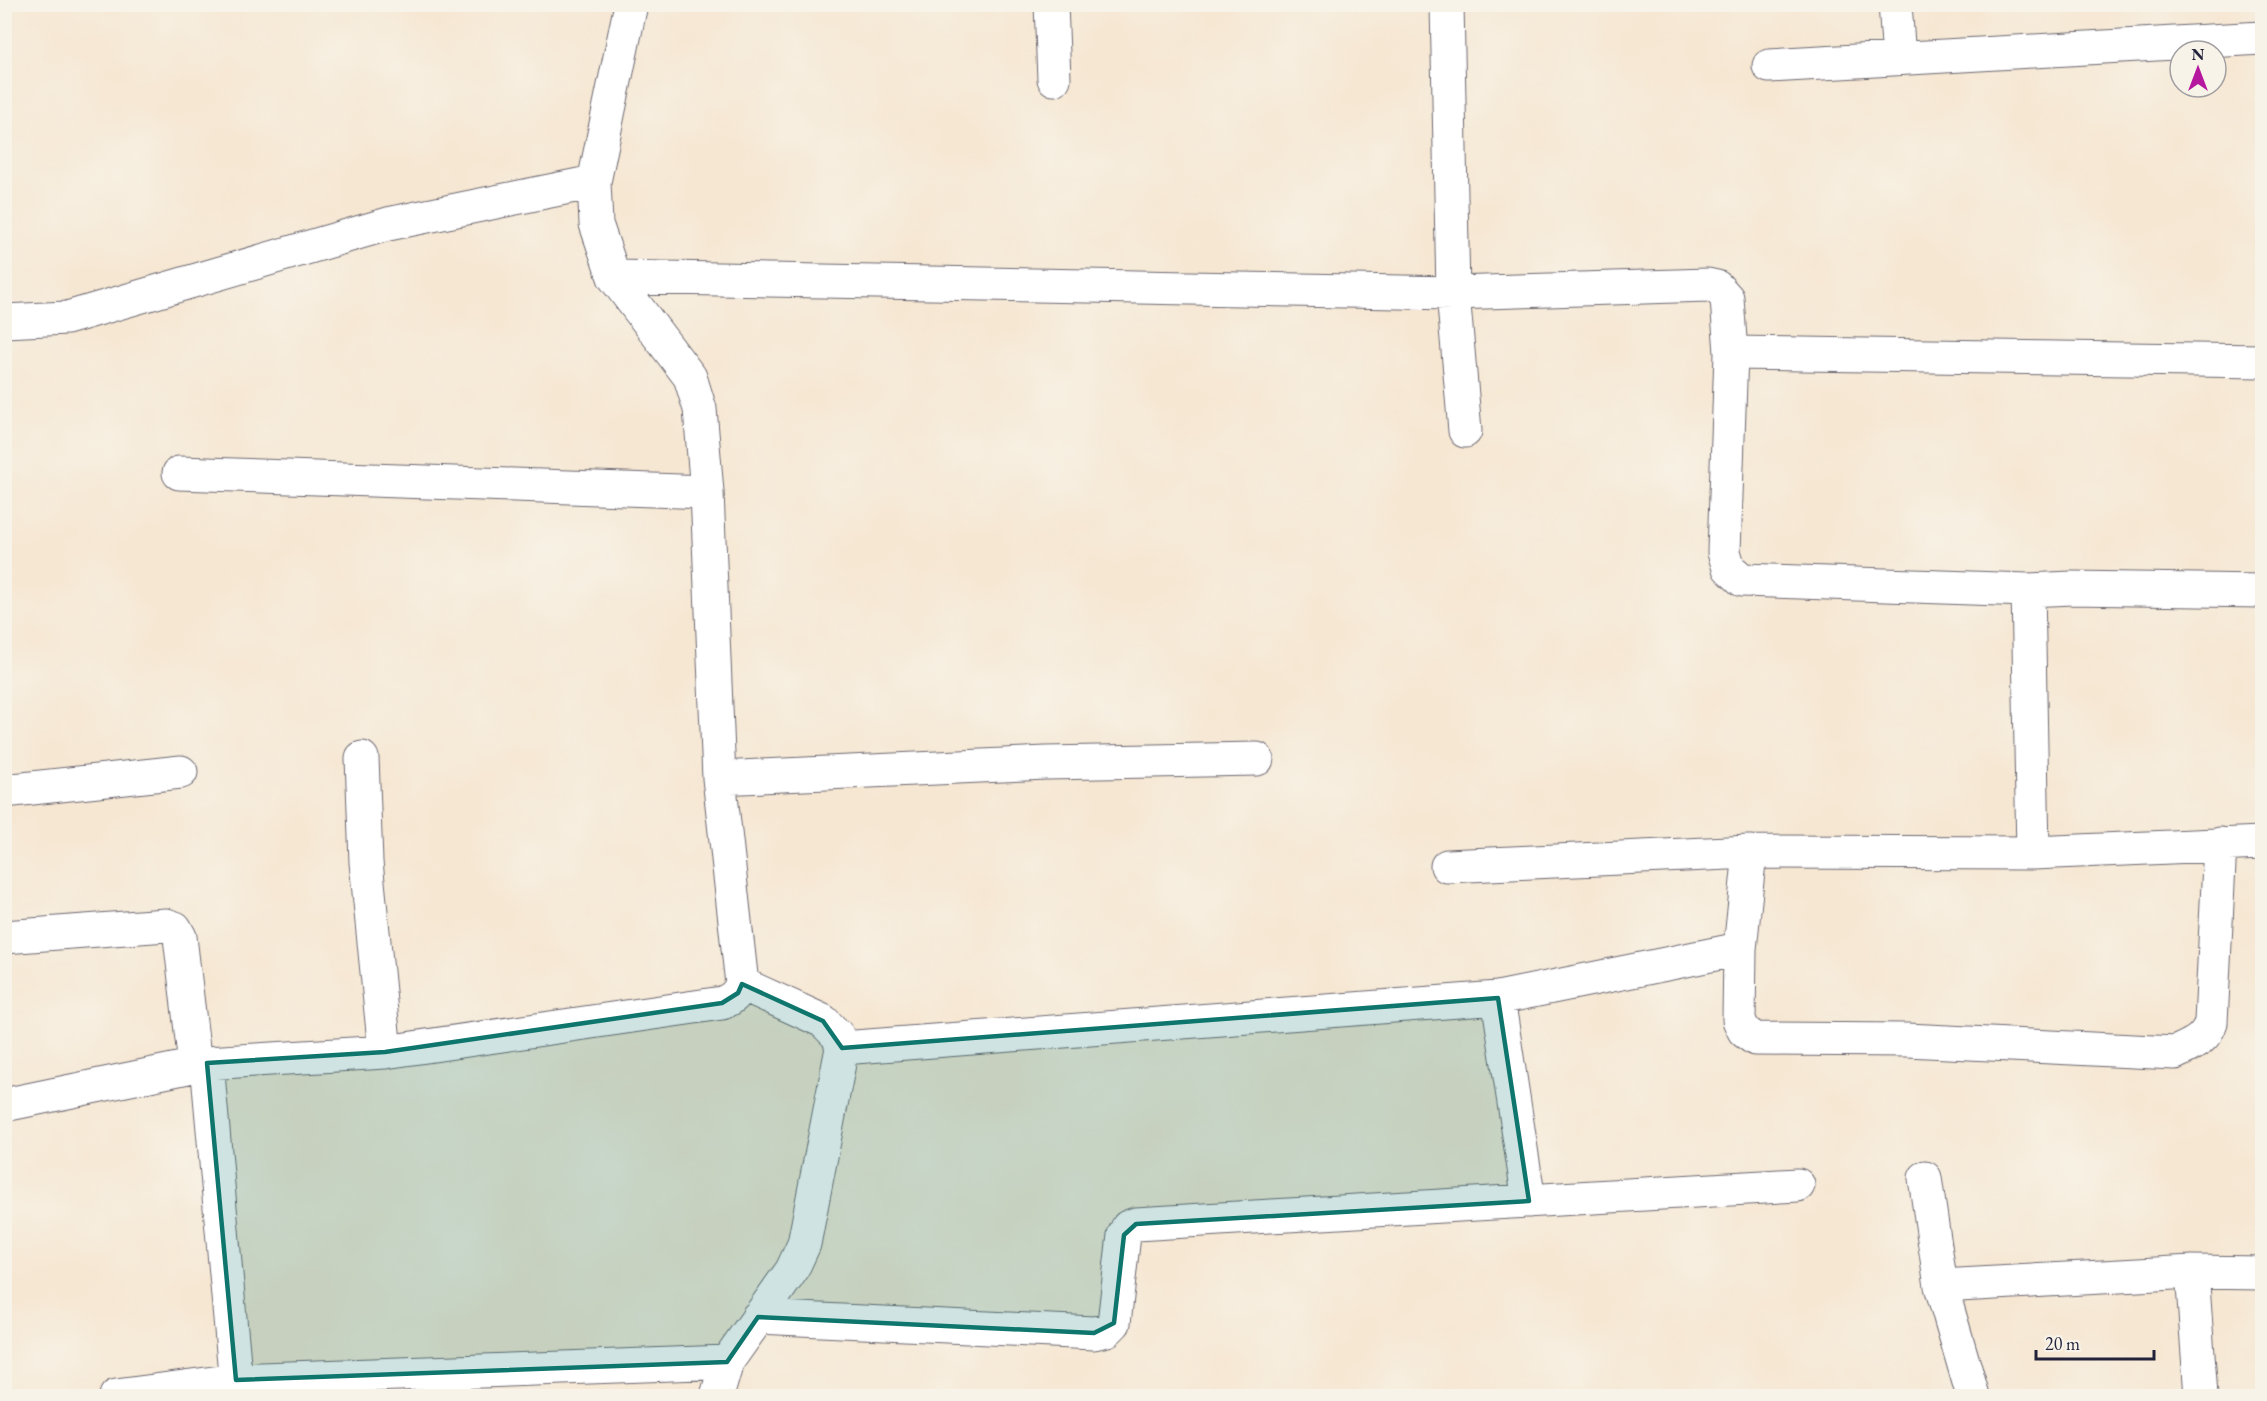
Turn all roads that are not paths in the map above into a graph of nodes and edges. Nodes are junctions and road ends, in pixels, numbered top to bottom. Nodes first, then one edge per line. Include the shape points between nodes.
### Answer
1 (631, 4) edge
2 (1051, 4) edge
3 (1447, 4) edge
4 (1895, 4) edge
5 (2262, 38) edge
6 (1899, 58) junction
7 (1769, 66) dead end
8 (1054, 79) dead end
9 (594, 182) junction
10 (614, 277) junction
11 (1453, 293) junction
12 (4, 321) edge
13 (1731, 353) junction
14 (2262, 361) edge
15 (1465, 431) dead end
16 (178, 473) dead end
17 (706, 492) junction
18 (2028, 590) junction
19 (2261, 591) edge
20 (362, 758) dead end
21 (1257, 759) dead end
22 (181, 772) dead end
23 (719, 778) junction
24 (4, 791) edge
25 (2262, 843) edge
26 (2220, 844) junction
27 (1750, 852) junction
28 (2033, 853) junction
29 (1447, 866) dead end
30 (4, 937) edge
31 (1740, 949) junction
32 (742, 984) junction
33 (1498, 998) junction
34 (842, 1048) junction
35 (385, 1052) junction
36 (201, 1064) junction
37 (4, 1105) edge
38 (1925, 1178) dead end
39 (1798, 1185) dead end
40 (1529, 1201) junction
41 (2192, 1272) junction
42 (2262, 1273) edge
43 (1941, 1286) junction
44 (758, 1317) junction
45 (727, 1362) junction
46 (237, 1388) edge
47 (116, 1396) edge
48 (717, 1396) edge
49 (1972, 1396) edge
50 (2201, 1396) edge

1 - 9 street
2 - 8 street
3 - 11 street
4 - 6 street
5 - 6 street
6 - 7 street
9 - 10 street via 596,224
9 - 12 street via 388,224 67,318
10 - 11 street
10 - 17 street via 690,377 700,409
11 - 13 street via 1708,285 1717,287 1726,298
11 - 15 street
13 - 14 street
13 - 18 street via 1724,552 1734,575 1742,580
16 - 17 street
17 - 23 street
18 - 19 street
18 - 28 street
20 - 35 street via 366,862
21 - 23 street
22 - 24 street
23 - 32 street
25 - 26 street
26 - 28 street
26 - 31 street via 2211,1022 2207,1033 2175,1053 1907,1040 1755,1039 1744,1031 1739,1020
27 - 28 street
27 - 29 street
27 - 31 street
30 - 36 street via 166,925 175,928 180,937
31 - 33 street
32 - 34 street via 823,1021 838,1036
32 - 35 street via 732,999 722,1003
33 - 34 street
33 - 40 street
34 - 44 street via 804,1244 792,1270
35 - 36 street
36 - 37 street
36 - 46 street
38 - 43 street
39 - 40 street
40 - 44 street via 1136,1224 1128,1227 1124,1235 1114,1323 1107,1330 1094,1333
41 - 42 street
41 - 43 street
41 - 50 street
43 - 49 street
44 - 45 street
45 - 46 street
45 - 48 street
46 - 47 street

